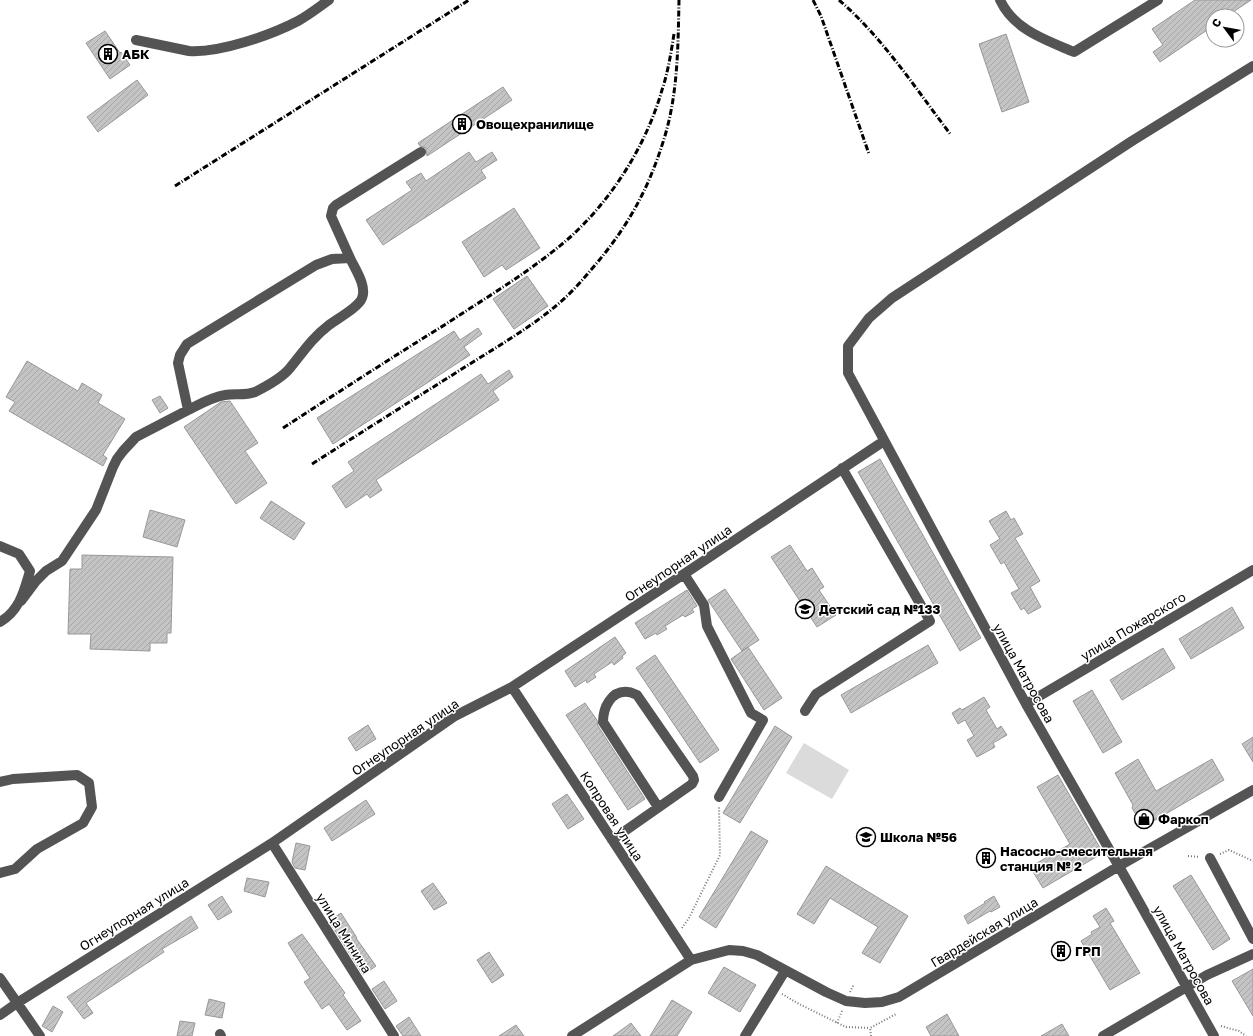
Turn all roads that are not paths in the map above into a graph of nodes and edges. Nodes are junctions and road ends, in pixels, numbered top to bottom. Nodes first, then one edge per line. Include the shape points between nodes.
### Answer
1 (329, 0) edge
2 (1000, 0) edge
3 (1158, 0) edge
4 (136, 40) dead end
5 (1253, 66) edge
6 (421, 152) dead end
7 (350, 258) junction
8 (188, 410) junction
9 (884, 441) junction
10 (842, 468) junction
11 (0, 546) edge
12 (1253, 570) edge
13 (684, 574) junction
14 (21, 600) junction
15 (0, 622) edge
16 (512, 687) junction
17 (1026, 704) junction
18 (805, 710) dead end
19 (0, 782) edge
20 (1253, 790) edge
21 (719, 797) road end
22 (658, 807) junction
23 (612, 840) junction
24 (272, 843) junction
25 (1210, 858) dead end
26 (1118, 866) junction
27 (0, 873) edge
28 (1253, 939) edge
29 (1253, 954) edge
30 (691, 960) junction
31 (785, 971) junction
32 (0, 978) edge
33 (1186, 986) junction
34 (18, 1003) junction
35 (0, 1015) edge
36 (40, 1036) edge
37 (394, 1036) edge
38 (572, 1036) edge
39 (745, 1036) edge
40 (1103, 1036) edge
41 (1214, 1036) edge

1 - 4 street via 294,23 219,49 198,52
2 - 3 street via 1013,20 1022,27 1074,52
5 - 9 street, улица Матросова via 1132,141 898,294 869,318 848,346 848,373
6 - 7 street via 333,208 331,216
7 - 8 street via 332,258 316,265 187,344 178,363
7 - 8 street via 361,280 362,300 311,341 290,369 253,392 216,397
8 - 14 street via 136,437 123,451 113,467 89,522 62,561 46,571
9 - 10 street, Огнеупорная улица
9 - 17 street, улица Матросова
10 - 13 street, Огнеупорная улица
10 - 18 street via 930,621 816,694
11 - 14 street via 19,554 30,571
12 - 17 street, улица Пожарского
13 - 16 street, Огнеупорная улица
13 - 21 street via 704,605 707,626 750,713 763,720
14 - 15 street
16 - 23 street, Копровая улица
16 - 24 street, Огнеупорная улица via 455,716
17 - 26 street, улица Матросова
19 - 27 street via 76,775 89,783 92,807 83,823 37,849 15,869
20 - 26 street, Гвардейская улица
22 - 22 street via 692,784 693,776 637,695 628,692 617,694 607,702 603,722
22 - 23 street
23 - 30 street, Копровая улица
24 - 34 street, Огнеупорная улица
24 - 37 street, улица Минина
25 - 28 street
26 - 31 street, Гвардейская улица via 899,997 882,1002 846,1001
26 - 33 street, улица Матросова
29 - 33 street
30 - 31 street, Гвардейская улица via 729,950 743,951 757,955
30 - 38 street, Гвардейская улица
31 - 39 street
32 - 34 street
33 - 40 street
33 - 41 street, улица Матросова
34 - 35 street, Огнеупорная улица
34 - 36 street

